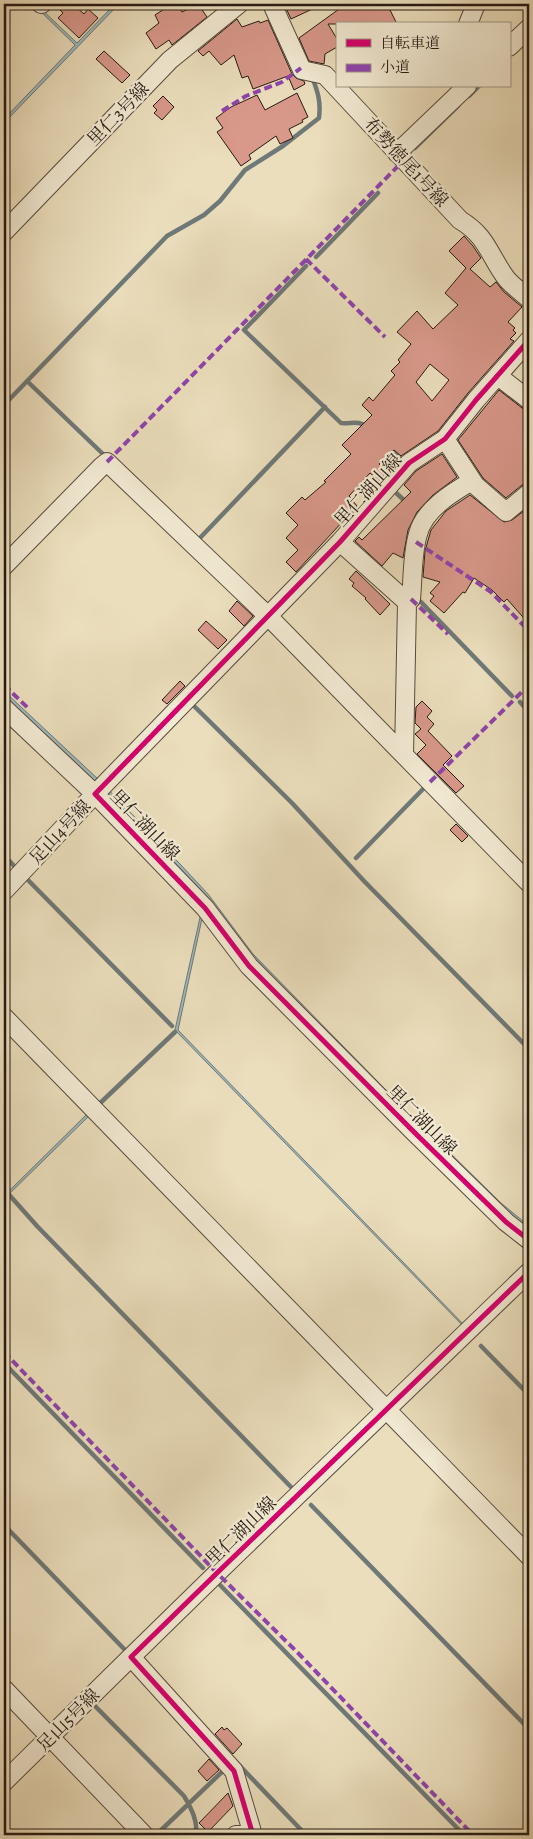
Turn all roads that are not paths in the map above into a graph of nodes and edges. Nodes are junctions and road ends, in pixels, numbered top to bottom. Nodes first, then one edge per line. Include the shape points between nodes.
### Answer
1 (239, 4) edge
2 (272, 4) edge
3 (476, 4) edge
4 (469, 22) edge
5 (529, 28) edge
6 (510, 46) edge
7 (336, 87) edge
8 (337, 88) edge
9 (465, 88) edge
10 (397, 153) junction
11 (4, 232) edge
12 (529, 299) edge
13 (529, 340) edge
14 (498, 376) junction
15 (529, 400) edge
16 (445, 438) junction
17 (472, 481) junction
18 (529, 493) edge
19 (340, 542) junction
20 (4, 566) edge
21 (408, 602) junction
22 (268, 616) junction
23 (4, 708) edge
24 (404, 755) junction
25 (95, 794) junction
26 (529, 883) edge
27 (4, 891) edge
28 (4, 1017) edge
29 (529, 1240) edge
30 (529, 1272) edge
31 (386, 1410) junction
32 (529, 1556) edge
33 (131, 1658) junction
34 (4, 1689) edge
35 (50, 1738) junction
36 (4, 1782) edge
37 (144, 1835) edge
38 (247, 1835) edge

1 - 11 street, 里仁3号線 via 170,60
2 - 7 street, 布勢徳尾1号線 via 302,70 325,75
3 - 4 street
5 - 6 street
8 - 10 street, 布勢徳尾1号線
9 - 10 street
10 - 12 street, 布勢徳尾1号線 via 460,220 481,237 506,278
13 - 14 street, 里仁湖山線
14 - 15 street
14 - 16 street, 里仁湖山線
16 - 17 street
16 - 19 street, 里仁湖山線 via 409,463
17 - 18 street via 506,512
17 - 21 street via 442,501 423,522 416,542 411,599
19 - 21 street
19 - 22 street, 里仁湖山線
20 - 22 street via 108,462
21 - 24 street
22 - 24 street
22 - 25 street, 里仁湖山線
23 - 25 street
24 - 26 street
25 - 27 street, 足山4号線
25 - 29 street, 里仁湖山線 via 205,908 249,966 414,1134
28 - 31 street
30 - 31 street, 里仁湖山線
31 - 32 street
31 - 33 street, 里仁湖山線
33 - 35 street, 足山5号線
33 - 38 street via 234,1771
34 - 35 street
35 - 36 street, 足山5号線
35 - 37 street

